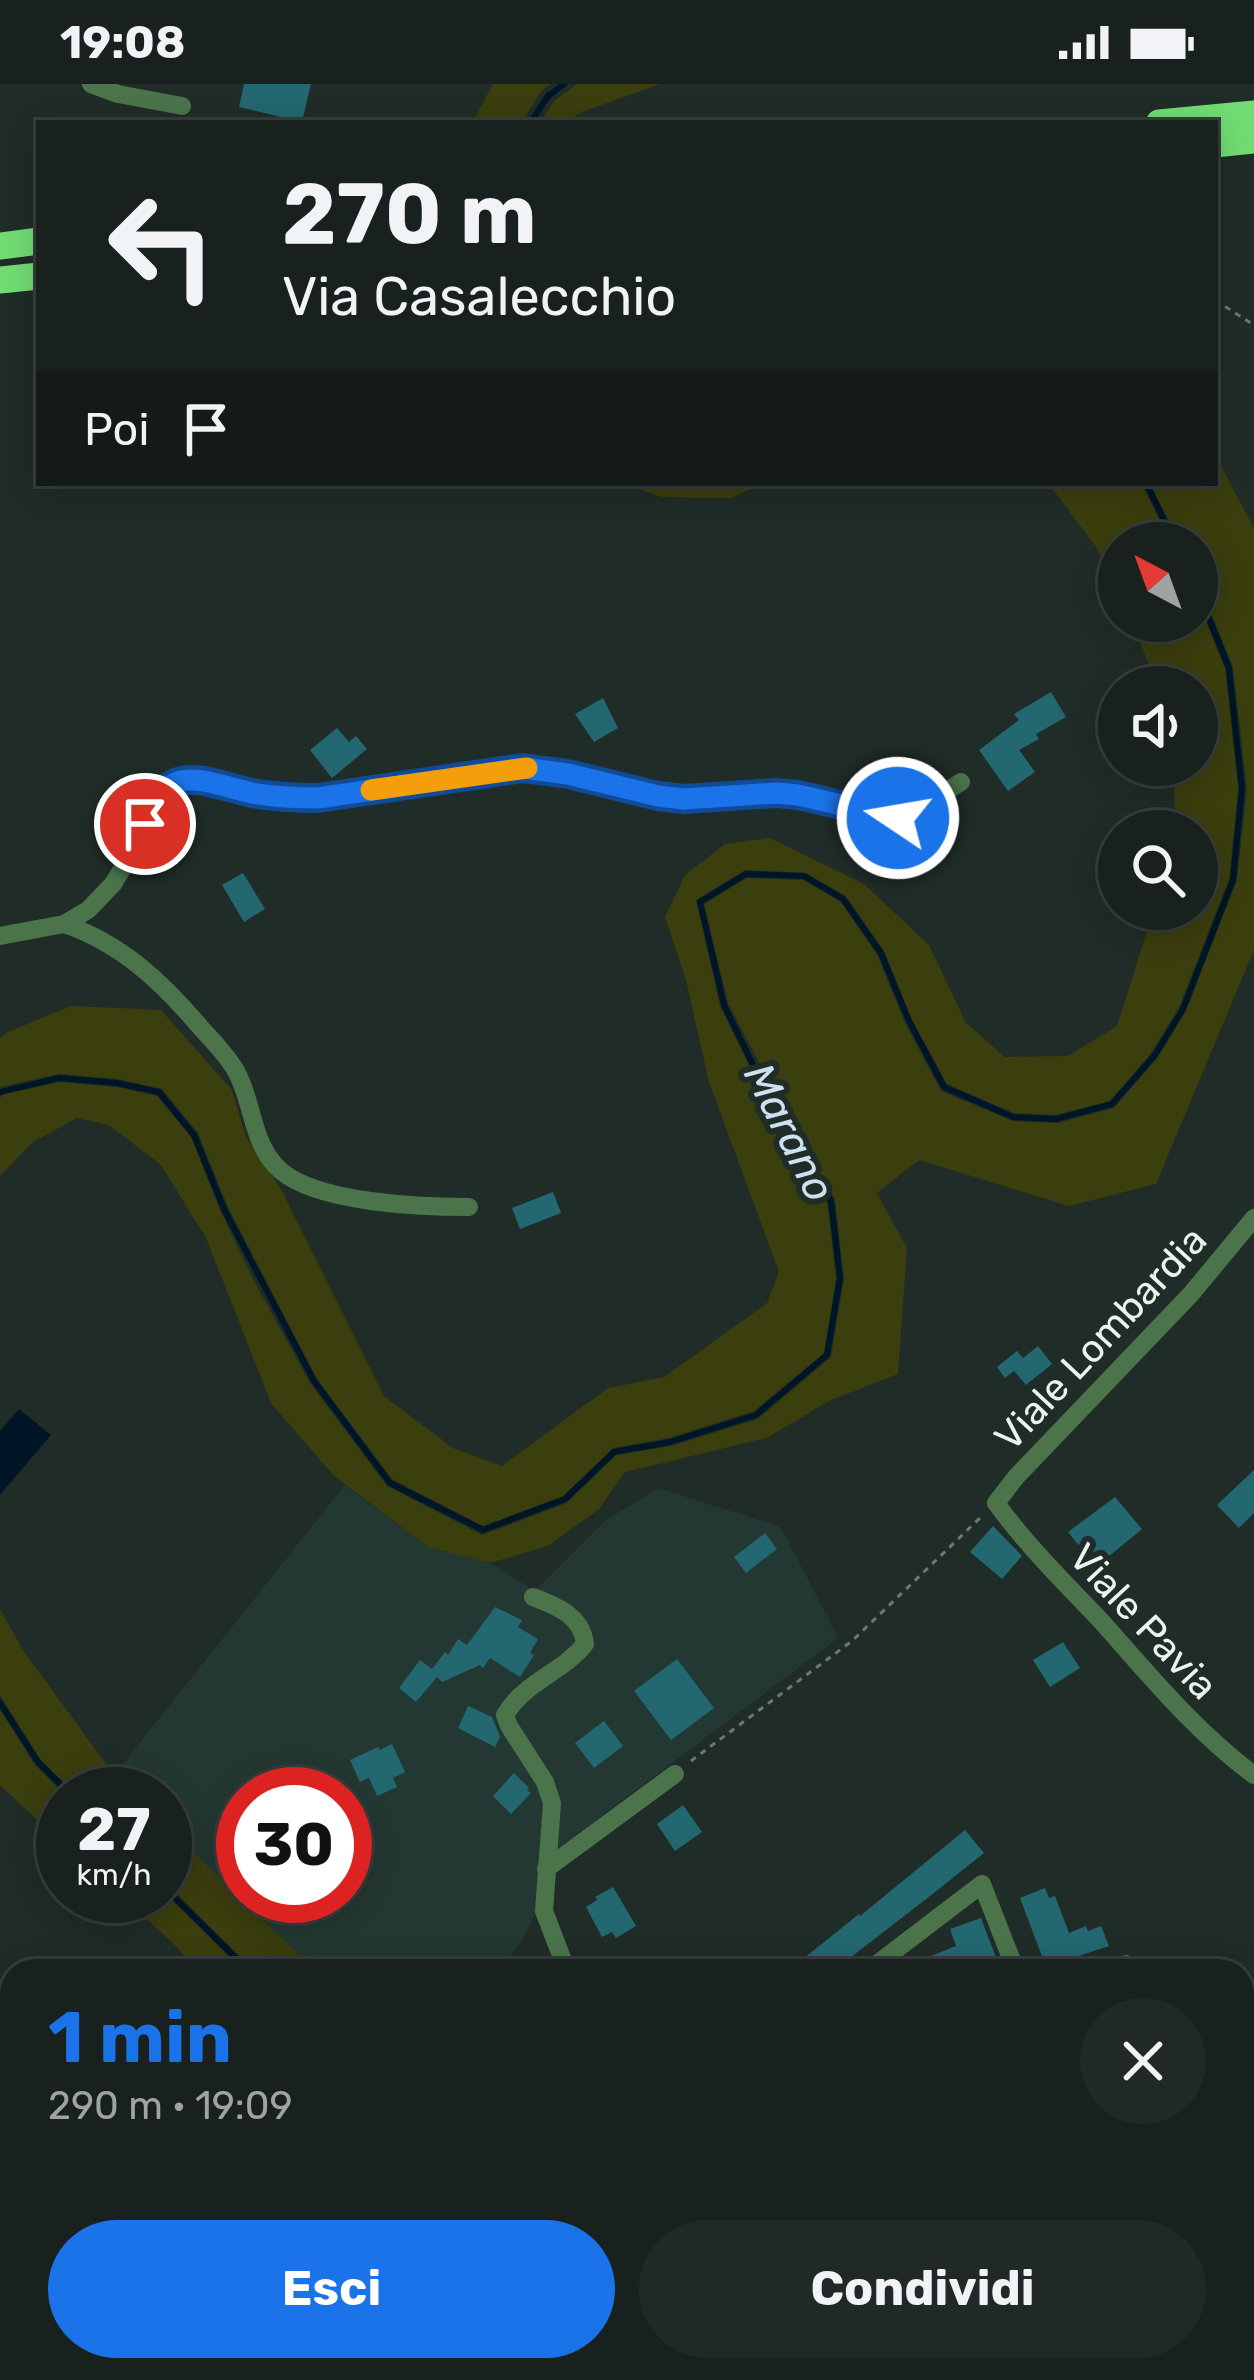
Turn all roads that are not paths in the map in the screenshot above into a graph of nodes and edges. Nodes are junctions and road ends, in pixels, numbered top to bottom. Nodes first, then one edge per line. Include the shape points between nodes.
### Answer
1 (92, 84) edge
2 (182, 106) dead end
3 (1254, 113) edge
4 (1219, 135) edge
5 (1254, 140) edge
6 (36, 241) edge
7 (0, 246) edge
8 (36, 276) edge
9 (0, 280) edge
10 (961, 782) dead end
11 (64, 924) junction
12 (0, 936) edge
13 (469, 1208) dead end
14 (1254, 1218) edge
15 (996, 1503) joint
16 (533, 1597) dead end
17 (675, 1774) road end
18 (1254, 1775) edge
19 (546, 1869) junction
20 (562, 1959) edge
21 (888, 1959) edge
22 (1011, 1959) edge

1 - 2 street
3 - 4 highway
4 - 5 highway
6 - 7 highway
8 - 9 highway
10 - 11 street via 898,818 798,795 658,796 543,769 318,798 183,779 152,804 112,884
11 - 12 street
11 - 13 street via 118,948 177,1000 236,1072 262,1147 280,1170 333,1193
14 - 15 street, Viale Lombardia
15 - 18 street, Viale Pavia via 1190,1720
16 - 19 street via 572,1616 584,1644 505,1715 552,1803
17 - 19 street
19 - 20 street via 544,1911
21 - 22 street via 982,1884

